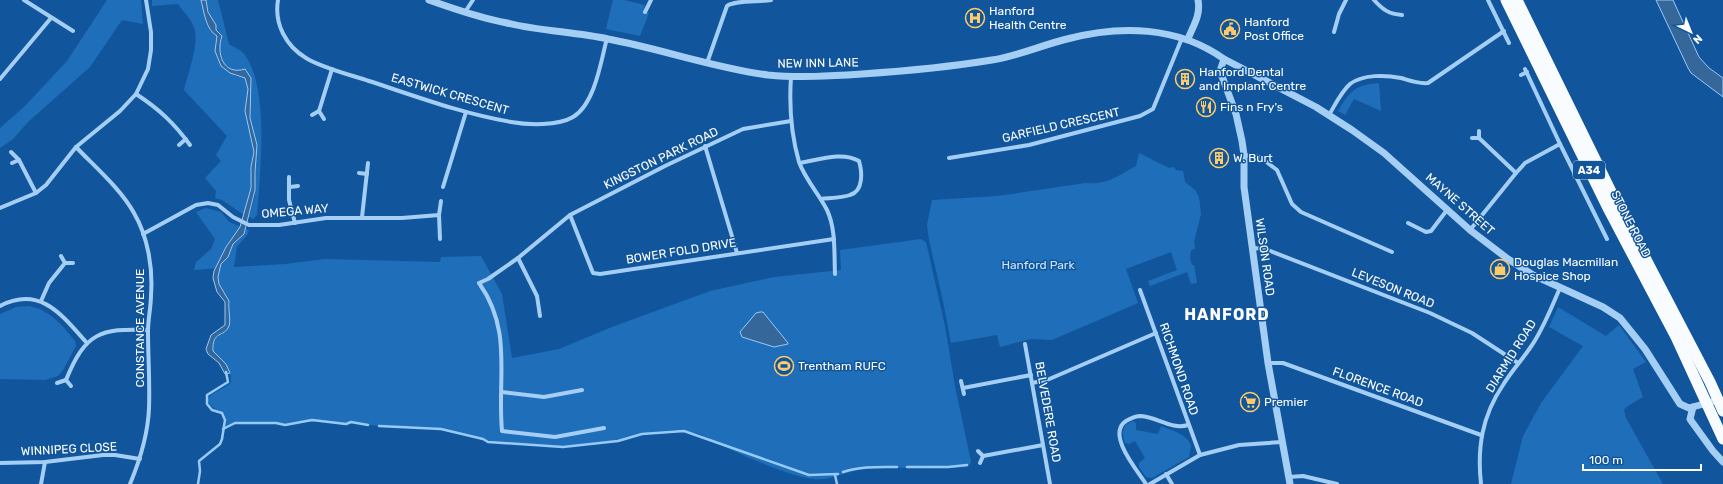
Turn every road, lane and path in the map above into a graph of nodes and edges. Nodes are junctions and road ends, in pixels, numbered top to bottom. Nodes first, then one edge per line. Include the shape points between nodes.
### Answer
1 (24, 0) edge
2 (146, 0) edge
3 (278, 0) edge
4 (428, 0) edge
5 (473, 0) edge
6 (651, 0) edge
7 (771, 0) edge
8 (1198, 0) edge
9 (1346, 0) edge
10 (1374, 0) edge
11 (1488, 0) edge
12 (1506, 0) edge
13 (1517, 0) edge
14 (729, 2) edge
15 (466, 12) junction
16 (645, 12) dead end
17 (1402, 15) dead end
18 (51, 18) junction
19 (73, 31) dead end
20 (1334, 32) dead end
21 (1504, 32) junction
22 (607, 38) junction
23 (1185, 38) junction
24 (1509, 43) dead end
25 (1224, 59) junction
26 (707, 63) junction
27 (332, 69) junction
28 (1521, 75) dead end
29 (791, 77) junction
30 (0, 79) edge
31 (136, 94) junction
32 (319, 111) junction
33 (466, 112) junction
34 (312, 115) dead end
35 (1329, 115) junction
36 (324, 119) dead end
37 (791, 121) junction
38 (1479, 131) dead end
39 (1472, 138) dead end
40 (1479, 138) junction
41 (186, 140) junction
42 (1560, 144) junction
43 (179, 145) dead end
44 (190, 146) dead end
45 (705, 146) junction
46 (76, 147) junction
47 (11, 152) dead end
48 (1244, 155) junction
49 (949, 158) dead end
50 (18, 160) junction
51 (12, 163) dead end
52 (368, 163) dead end
53 (800, 163) junction
54 (359, 173) dead end
55 (1516, 173) junction
56 (367, 174) junction
57 (289, 177) dead end
58 (298, 186) dead end
59 (290, 187) junction
60 (443, 187) dead end
61 (36, 193) junction
62 (821, 199) junction
63 (440, 201) dead end
64 (0, 208) edge
65 (1447, 210) junction
66 (439, 215) junction
67 (570, 215) junction
68 (362, 217) junction
69 (295, 223) junction
70 (1408, 223) dead end
71 (1470, 230) junction
72 (143, 234) junction
73 (1600, 238) dead end
74 (440, 239) dead end
75 (834, 239) junction
76 (1253, 248) junction
77 (1392, 252) dead end
78 (737, 253) junction
79 (61, 256) dead end
80 (518, 258) junction
81 (66, 263) junction
82 (73, 263) dead end
83 (835, 274) dead end
84 (1560, 288) junction
85 (1140, 290) dead end
86 (41, 301) junction
87 (0, 306) edge
88 (540, 316) dead end
89 (148, 330) junction
90 (1156, 333) junction
91 (86, 342) junction
92 (1025, 344) dead end
93 (1268, 362) junction
94 (1518, 363) junction
95 (1031, 376) junction
96 (66, 380) junction
97 (961, 381) dead end
98 (57, 383) dead end
99 (1032, 383) junction
100 (71, 386) dead end
101 (963, 388) junction
102 (582, 390) dead end
103 (502, 392) junction
104 (964, 394) dead end
105 (1718, 400) junction
106 (1706, 402) junction
107 (1693, 407) junction
108 (1723, 411) edge
109 (1188, 425) junction
110 (604, 428) dead end
111 (1481, 435) junction
112 (1723, 439) edge
113 (1282, 442) junction
114 (1043, 445) junction
115 (978, 451) dead end
116 (1200, 455) junction
117 (983, 456) junction
118 (140, 459) junction
119 (45, 462) junction
120 (1723, 462) edge
121 (0, 463) edge
122 (980, 463) dead end
123 (1166, 474) junction
124 (1290, 480) edge
125 (41, 484) edge
126 (130, 484) edge
127 (1050, 484) edge
128 (1146, 484) edge
129 (1150, 484) edge
130 (1172, 484) edge
131 (1337, 484) edge
132 (1481, 484) edge

1 - 18 street
2 - 31 street via 152,50 148,69
3 - 27 street, EASTWICK CRESCENT via 276,11 280,28 289,44 306,59
4 - 15 street, NEW INN LANE
5 - 15 street
6 - 16 street
7 - 14 street
8 - 23 street via 1198,19
9 - 20 street
10 - 17 street via 1388,13
11 - 21 street
12 - 106 highway, STONE ROAD / A34
13 - 105 highway, STONE ROAD / A34 via 1617,204
14 - 26 street
15 - 22 street, NEW INN LANE via 508,24
18 - 19 street
18 - 30 street
21 - 24 street
21 - 35 street via 1428,83 1420,84 1386,76 1367,78 1350,84
22 - 26 street, NEW INN LANE
22 - 33 street, EASTWICK CRESCENT via 588,103 572,118 538,125
23 - 25 street, MAYNE STREET via 1209,48
23 - 29 street, NEW INN LANE via 1151,31 1107,32 1067,39 995,59 966,64 915,70
23 - 49 street, GARFIELD CRESCENT via 1153,109 1140,116 1029,145
25 - 35 street, MAYNE STREET
25 - 48 street, WILSON ROAD via 1220,75 1236,114
26 - 29 street, NEW INN LANE via 742,71
27 - 32 street
27 - 33 street, EASTWICK CRESCENT
28 - 42 street via 1526,70
29 - 37 street
31 - 41 street via 164,114
31 - 46 street via 120,111
32 - 34 street
32 - 36 street
33 - 60 street
35 - 65 street, MAYNE STREET via 1384,153
37 - 45 street, KINGSTON PARK ROAD via 743,129
37 - 53 street
38 - 40 street
39 - 40 street
40 - 55 street
41 - 43 street
41 - 44 street
42 - 55 street via 1525,163
42 - 73 street via 1606,238
45 - 67 street, KINGSTON PARK ROAD
45 - 78 street
46 - 61 street
46 - 72 street, CONSTANCE AVENUE via 122,196 135,213
47 - 50 street
48 - 76 street, WILSON ROAD via 1244,182
48 - 77 street via 1260,157 1277,170 1292,204 1301,212
50 - 51 street
50 - 61 street
52 - 56 street
53 - 62 street
53 - 62 street via 843,156 853,157 859,161 862,177 858,189 852,195
54 - 56 street
55 - 71 street
56 - 68 street
57 - 59 street
58 - 59 street
59 - 69 street via 289,200
61 - 64 street
62 - 75 street via 828,212
63 - 66 street
65 - 70 street via 1430,231 1426,232
65 - 71 street, MAYNE STREET
66 - 68 street, OMEGA WAY via 402,218
66 - 74 street
67 - 78 street, BOWER FOLD DRIVE via 593,273
67 - 80 street, KINGSTON PARK ROAD
68 - 69 street, OMEGA WAY via 326,218
69 - 72 street, OMEGA WAY via 249,225 218,205 208,203 196,205
71 - 84 street, MAYNE STREET via 1533,275
72 - 89 street, CONSTANCE AVENUE via 152,274
75 - 78 street, BOWER FOLD DRIVE
75 - 83 street
76 - 93 street, WILSON ROAD
76 - 94 street, LEVESON ROAD via 1265,249 1430,313 1472,333
79 - 81 street
80 - 88 street via 538,296
80 - 103 street, KINGSTON PARK ROAD via 488,279 479,282 489,296 498,319 502,348
81 - 82 street
81 - 86 street via 49,282
84 - 94 street, DIARMID ROAD via 1531,347
84 - 107 street, MAYNE STREET via 1603,307 1624,322 1645,349 1680,404
85 - 90 street, RICHMOND ROAD
86 - 87 street via 18,299
86 - 91 street via 65,317
89 - 91 street via 106,331
89 - 118 street, CONSTANCE AVENUE via 149,409
90 - 99 street via 1046,380
90 - 109 street, RICHMOND ROAD
91 - 96 street via 74,359
92 - 95 street, BELVEDERE ROAD
93 - 111 street, FLORENCE ROAD via 1283,363
93 - 113 street, WILSON ROAD
94 - 111 street, DIARMID ROAD via 1502,386
95 - 99 street, BELVEDERE ROAD
95 - 101 street
96 - 98 street
96 - 100 street
97 - 101 street
99 - 114 street, BELVEDERE ROAD
101 - 104 street
102 - 103 street via 544,397
103 - 110 street via 502,430 555,437
105 - 106 street
105 - 108 highway, STONE ROAD / A34
106 - 107 street
106 - 112 highway, STONE ROAD / A34
107 - 120 street via 1692,422
109 - 116 street, RICHMOND ROAD
109 - 128 street via 1181,427 1141,416 1124,422 1119,429 1121,444
111 - 132 street, DIARMID ROAD
113 - 116 street via 1239,445
113 - 124 street, WILSON ROAD
114 - 117 street
114 - 127 street, BELVEDERE ROAD
115 - 117 street
116 - 123 street
117 - 122 street
118 - 119 street, WINNIPEG CLOSE via 102,455
118 - 126 street, CONSTANCE AVENUE
119 - 121 street, WINNIPEG CLOSE
119 - 125 street
123 - 129 street
123 - 130 street
124 - 131 street via 1303,476

